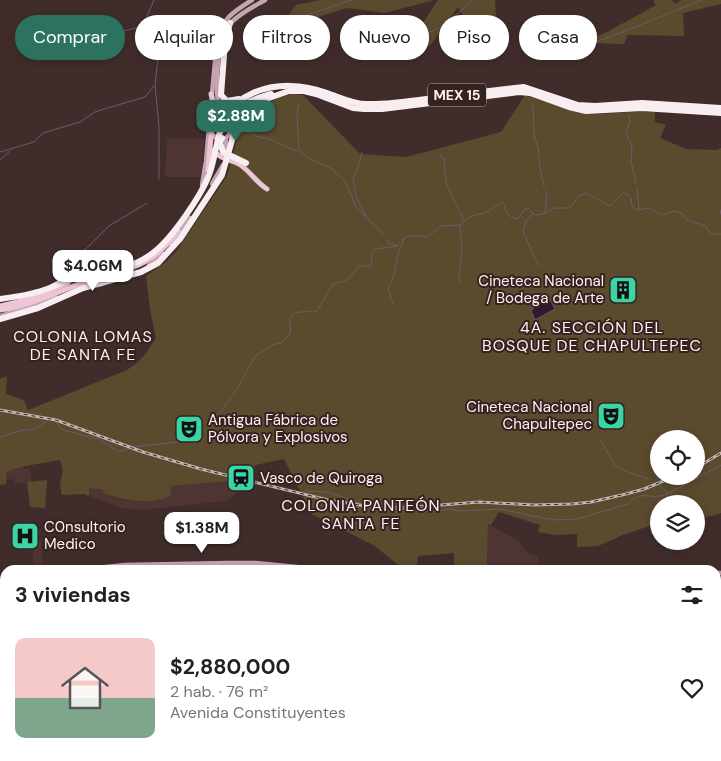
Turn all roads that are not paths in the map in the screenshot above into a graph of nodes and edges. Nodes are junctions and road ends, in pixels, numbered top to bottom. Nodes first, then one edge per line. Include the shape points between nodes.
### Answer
1 (252, 0) edge
2 (263, 1) edge
3 (233, 21) edge
4 (224, 60) edge
5 (284, 92) junction
6 (212, 94) junction
7 (237, 100) junction
8 (250, 102) junction
9 (219, 103) junction
10 (721, 108) edge
11 (721, 113) edge
12 (212, 131) junction
13 (225, 133) tunnel mouth
14 (227, 141) junction
15 (212, 142) junction
16 (223, 152) junction
17 (213, 157) junction
18 (231, 162) junction
19 (246, 163) dead end
20 (201, 189) junction
21 (267, 189) dead end
22 (82, 278) junction
23 (0, 300) edge
24 (0, 308) edge
25 (0, 317) edge
26 (125, 565) edge
27 (277, 565) edge

1 - 6 main road via 223,22 217,40
2 - 3 main road
4 - 9 highway
5 - 8 highway via 268,94
5 - 11 highway, MEX 15 via 310,92 364,109 519,92 586,111 642,108
5 - 18 highway, MEX 15 via 259,104 241,118 234,135
6 - 9 main road
6 - 20 main road
7 - 9 highway
7 - 9 highway
7 - 10 highway, MEX 15 via 266,88 281,86 316,89 364,104 524,87 586,106 642,103
7 - 17 highway, MEX 15 via 224,119
8 - 12 main road via 225,139 218,140
8 - 16 highway via 235,111 228,120 220,143
9 - 12 highway
12 - 15 main road
13 - 14 main road
14 - 18 main road
14 - 18 main road
14 - 25 main road via 218,175 161,256 140,269 72,288
15 - 18 main road via 218,155
15 - 24 main road via 205,190 158,254 141,264 78,283 31,303
16 - 17 highway
16 - 18 highway
17 - 20 highway, MEX 15
18 - 19 highway
18 - 21 main road via 237,163
18 - 25 highway, MEX 15 via 180,239 158,262 134,275 83,288 38,308
20 - 22 highway, MEX 15 via 174,230 154,253 129,266
22 - 23 highway
22 - 24 main road, MEX 15
26 - 27 main road

